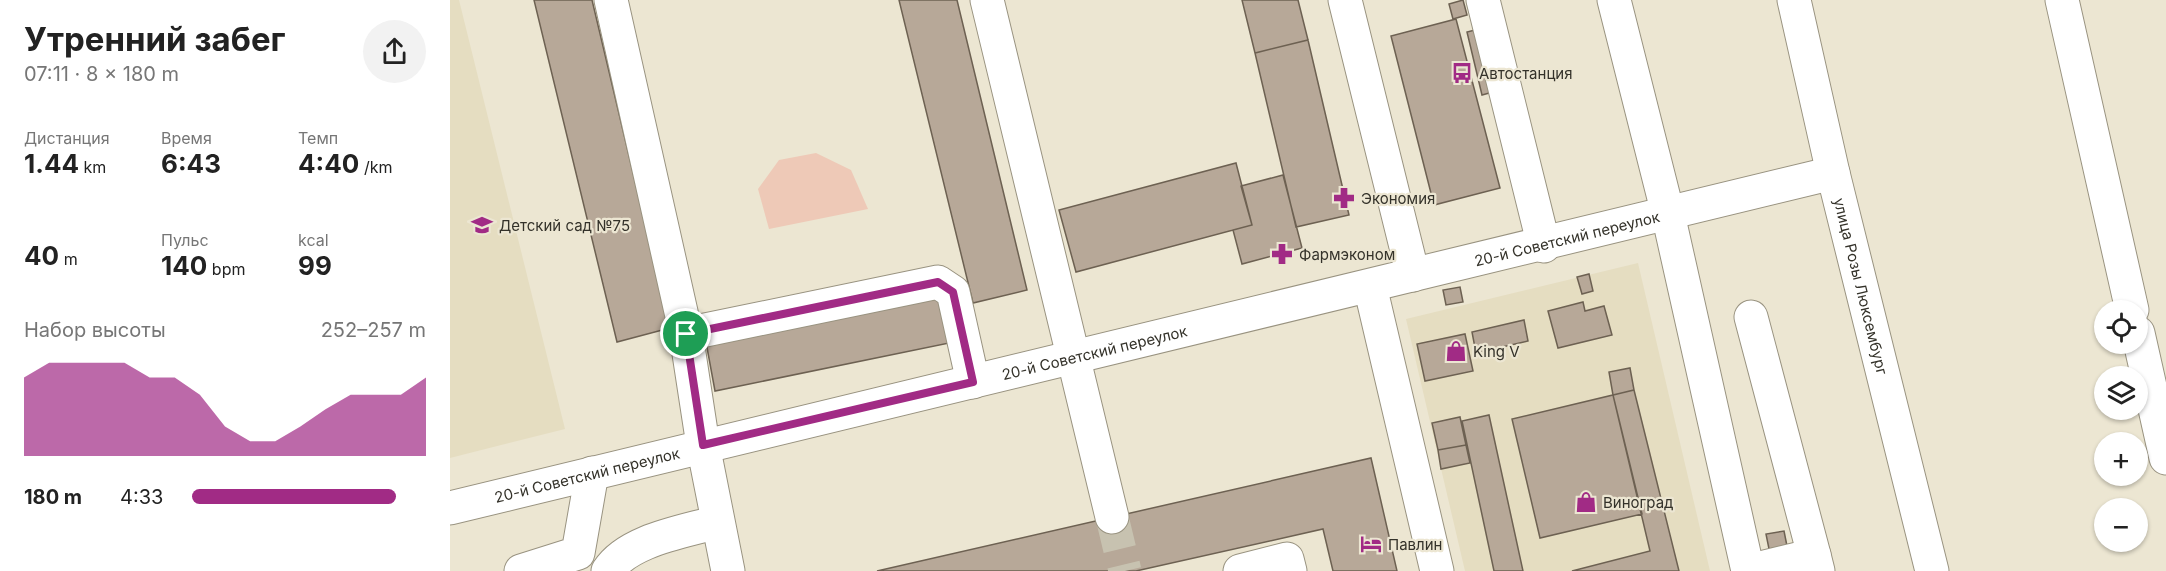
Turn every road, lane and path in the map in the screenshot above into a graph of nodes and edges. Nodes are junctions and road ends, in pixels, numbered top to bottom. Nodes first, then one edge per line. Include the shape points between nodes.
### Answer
1 (611, 0) edge
2 (987, 0) edge
3 (1345, 0) edge
4 (1484, 0) edge
5 (1614, 0) edge
6 (1794, 0) edge
7 (2062, 0) edge
8 (1833, 173) junction
9 (1668, 214) junction
10 (1544, 246) junction
11 (1413, 275) junction
12 (1370, 286) junction
13 (2130, 300) edge
14 (1751, 317) dead end
15 (686, 334) junction
16 (2143, 354) edge
17 (1072, 357) junction
18 (973, 382) junction
19 (703, 445) junction
20 (2166, 458) edge
21 (592, 473) junction
22 (450, 508) edge
23 (1112, 517) tunnel mouth
24 (717, 522) junction
25 (583, 562) edge
26 (1816, 563) edge
27 (521, 571) edge
28 (608, 571) edge
29 (728, 571) edge
30 (1240, 571) edge
31 (1290, 571) edge
32 (1437, 571) edge
33 (1748, 571) edge
34 (1932, 571) edge

1 - 15 street
2 - 17 street
3 - 11 street
4 - 10 street
5 - 9 street
6 - 8 street, улица Розы Люксембург
7 - 13 street
8 - 9 street, 20-й Советский переулок
8 - 34 street, улица Розы Люксембург
9 - 10 street, 20-й Советский переулок
9 - 33 street
10 - 11 street, 20-й Советский переулок
11 - 12 street, 20-й Советский переулок
12 - 17 street, 20-й Советский переулок
12 - 32 street
14 - 26 street
15 - 18 street via 938,282 953,292
15 - 19 street
16 - 20 street
17 - 18 street, 20-й Советский переулок
17 - 23 street
18 - 19 street, 20-й Советский переулок
19 - 21 street, 20-й Советский переулок
19 - 24 street
21 - 22 street, 20-й Советский переулок
21 - 25 street
24 - 28 street via 645,543 628,552
24 - 29 street
25 - 27 street
26 - 33 street
30 - 31 street via 1287,559

